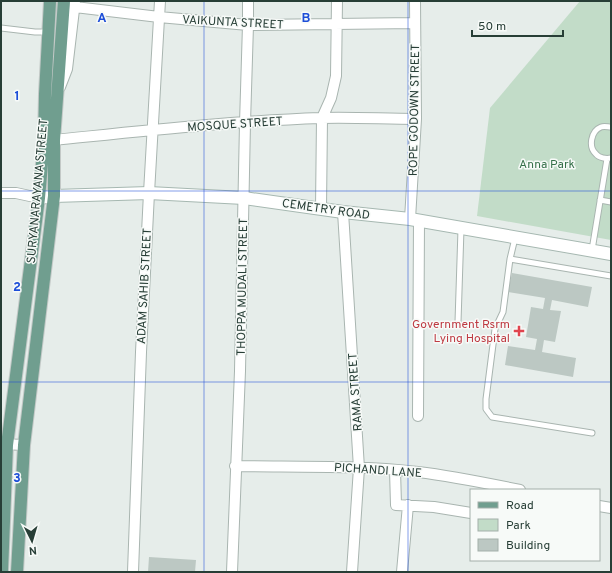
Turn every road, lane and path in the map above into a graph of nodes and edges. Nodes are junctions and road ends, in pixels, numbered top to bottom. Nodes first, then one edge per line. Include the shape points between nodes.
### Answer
1 (50, 1) edge
2 (160, 1) edge
3 (248, 1) edge
4 (337, 1) edge
5 (415, 1) edge
6 (71, 3) edge
7 (159, 17) junction
8 (415, 23) junction
9 (337, 24) junction
10 (248, 25) junction
11 (1, 28) edge
12 (48, 32) junction
13 (322, 118) junction
14 (416, 119) junction
15 (245, 123) junction
16 (611, 127) edge
17 (153, 130) junction
18 (54, 140) junction
19 (609, 158) edge
20 (1, 193) edge
21 (149, 193) junction
22 (54, 196) junction
23 (39, 198) junction
24 (244, 198) junction
25 (600, 200) junction
26 (611, 202) edge
27 (321, 208) junction
28 (343, 212) junction
29 (414, 220) junction
30 (461, 228) junction
31 (515, 237) junction
32 (592, 250) junction
33 (611, 254) edge
34 (510, 259) junction
35 (611, 276) edge
36 (458, 322) dead end
37 (418, 416) dead end
38 (592, 433) dead end
39 (4, 444) edge
40 (24, 445) junction
41 (235, 466) junction
42 (359, 468) junction
43 (395, 470) junction
44 (515, 489) edge
45 (408, 506) junction
46 (600, 506) edge
47 (611, 508) edge
48 (470, 513) edge
49 (2, 535) edge
50 (2, 572) edge
51 (17, 572) edge
52 (133, 572) edge
53 (232, 572) edge
54 (352, 572) edge
55 (402, 572) edge

1 - 12 main road, SURYANARAYANA STREET
2 - 7 street, ADAM SAHIB STREET
3 - 10 street, THOPPA MUDALI STREET
4 - 9 street
5 - 8 street, ROPE GODOWN STREET
6 - 7 street, VAIKUNTA STREET
6 - 18 main road, SURYANARAYANA STREET via 57,93
7 - 10 street, VAIKUNTA STREET
7 - 17 street, ADAM SAHIB STREET
8 - 9 street, VAIKUNTA STREET
8 - 14 street, ROPE GODOWN STREET
9 - 10 street, VAIKUNTA STREET
9 - 13 street via 336,76
10 - 15 street, THOPPA MUDALI STREET
11 - 12 lane
12 - 23 main road, SURYANARAYANA STREET
13 - 14 street, MOSQUE STREET
13 - 15 street, MOSQUE STREET
13 - 27 street
14 - 29 street, ROPE GODOWN STREET
15 - 17 street, MOSQUE STREET
15 - 24 street, THOPPA MUDALI STREET
16 - 19 lane via 602,126 592,138 592,148 596,155
17 - 18 street, MOSQUE STREET
17 - 21 street, ADAM SAHIB STREET
18 - 22 main road, SURYANARAYANA STREET
19 - 25 lane
20 - 23 street
21 - 22 main road, CEMETRY ROAD
21 - 24 main road, CEMETRY ROAD
21 - 52 street, ADAM SAHIB STREET
22 - 23 main road, CEMETRY ROAD
22 - 40 main road, SURYANARAYANA STREET
23 - 39 main road, SURYANARAYANA STREET
24 - 27 main road, CEMETRY ROAD
24 - 41 street, THOPPA MUDALI STREET
25 - 26 lane
25 - 32 lane
27 - 28 main road, CEMETRY ROAD
28 - 29 main road, CEMETRY ROAD
28 - 42 street, RAMA STREET
29 - 30 main road, CEMETRY ROAD
29 - 37 street, ROPE GODOWN STREET
30 - 31 main road, CEMETRY ROAD
30 - 36 lane
31 - 32 main road, CEMETRY ROAD
31 - 34 lane
32 - 33 main road, CEMETRY ROAD
34 - 35 lane
34 - 38 lane via 503,312 495,329 486,409 492,417
39 - 40 street
39 - 49 main road, SURYANARAYANA STREET
40 - 51 main road, SURYANARAYANA STREET
41 - 42 street, PICHANDI LANE
41 - 53 street, THOPPA MUDALI STREET
42 - 43 street, PICHANDI LANE
42 - 54 street, RAMA STREET
43 - 44 street, PICHANDI LANE via 465,479
43 - 45 street via 396,505
45 - 48 street
45 - 55 street
46 - 47 street
49 - 50 main road, SURYANARAYANA STREET

